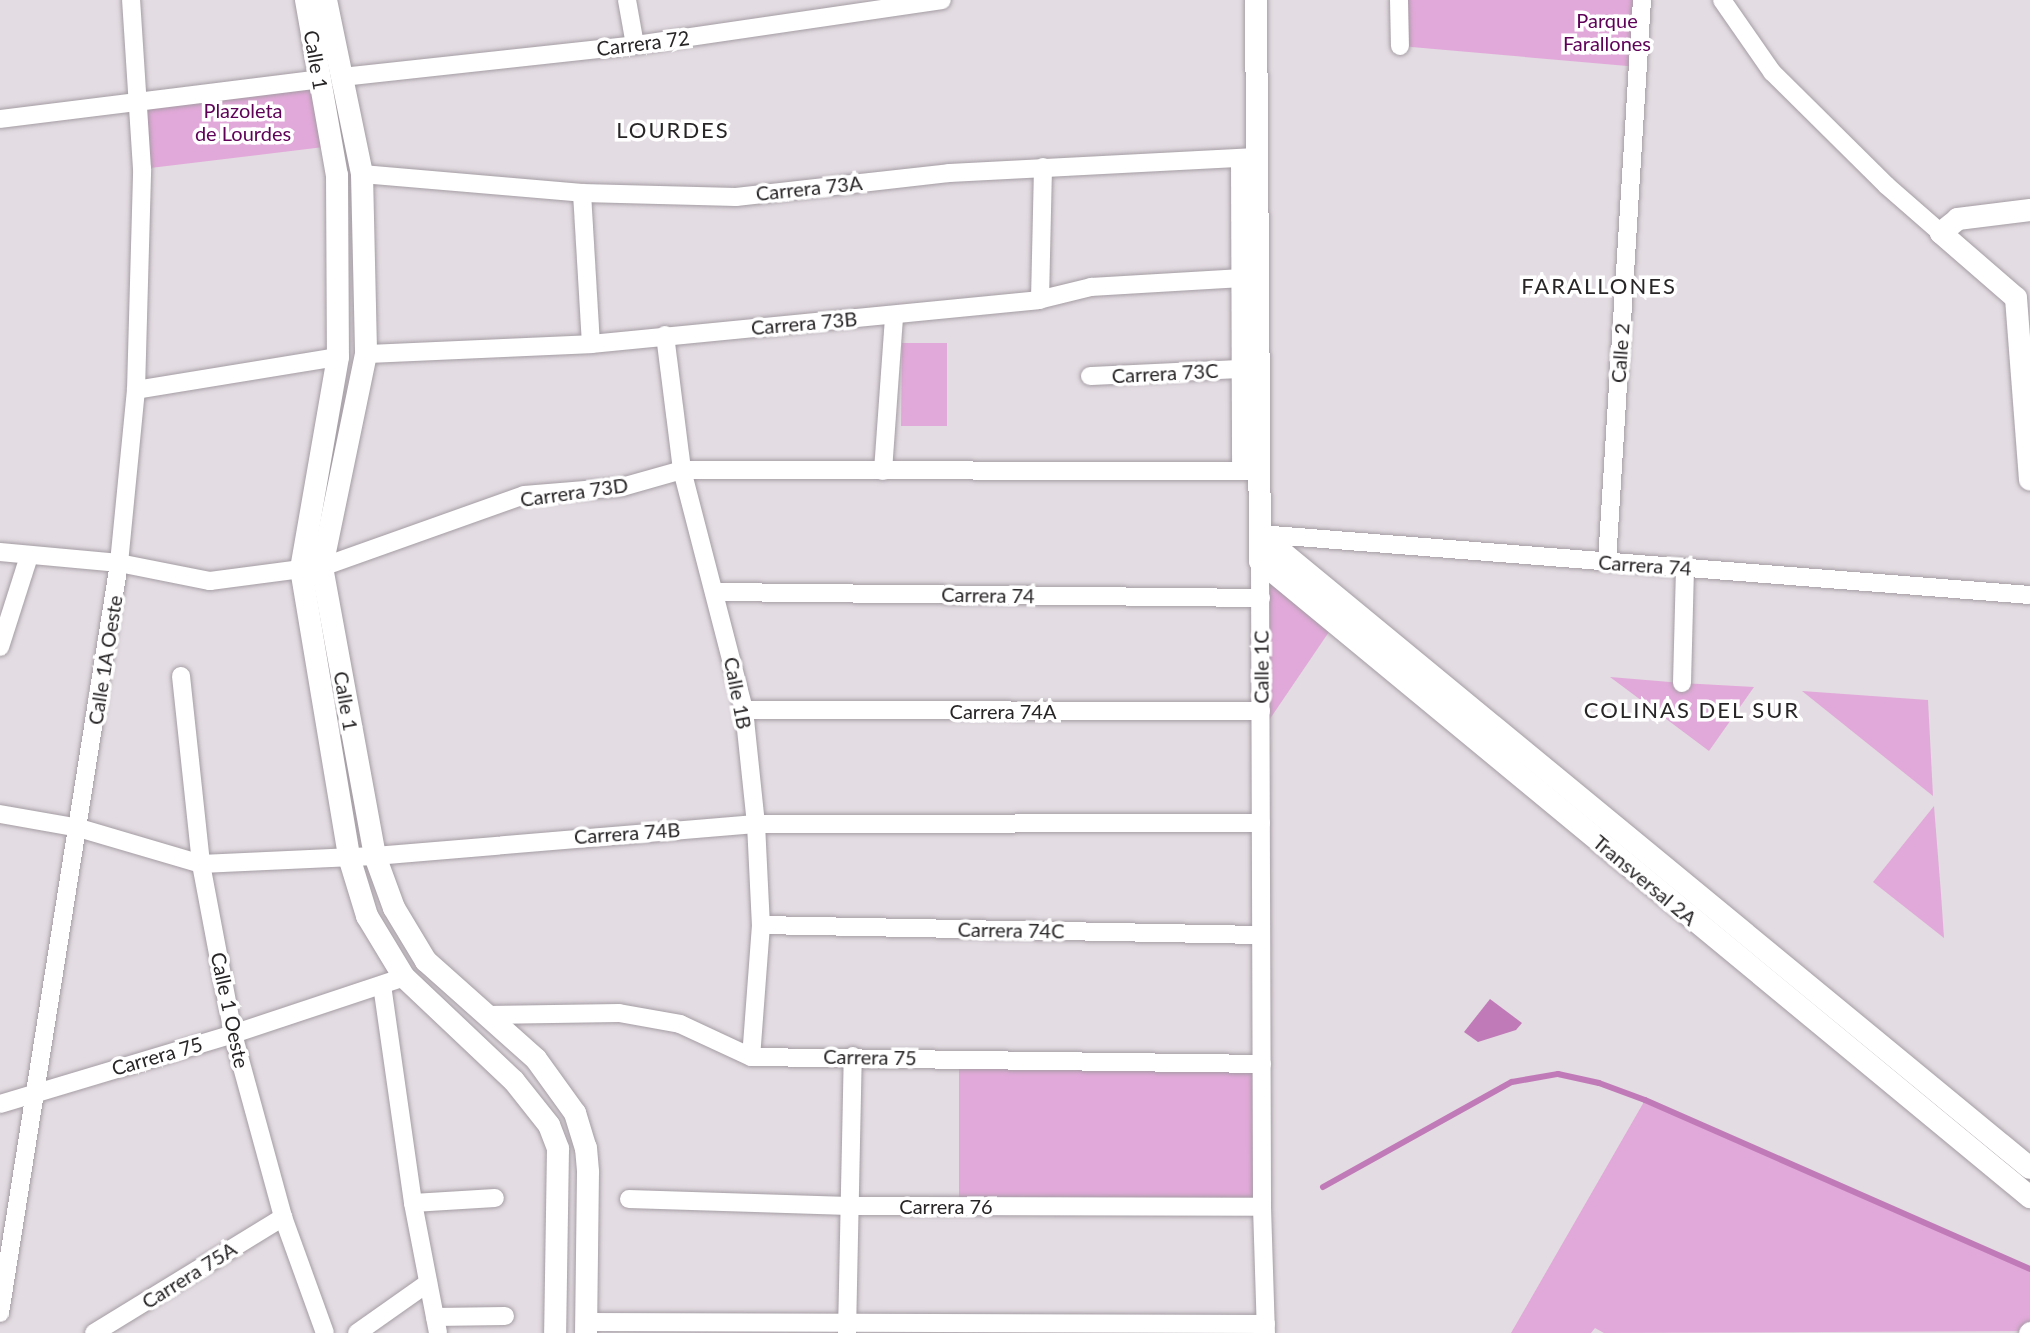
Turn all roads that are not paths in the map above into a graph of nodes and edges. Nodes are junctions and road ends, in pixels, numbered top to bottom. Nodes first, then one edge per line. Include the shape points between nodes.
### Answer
1 (131, 0) edge
2 (306, 0) edge
3 (326, 0) edge
4 (627, 0) edge
5 (942, 0) edge
6 (1256, 0) edge
7 (1399, 0) edge
8 (1642, 0) edge
9 (1722, 0) edge
10 (635, 45) junction
11 (1400, 46) dead end
12 (342, 77) junction
13 (319, 79) junction
14 (140, 101) junction
15 (0, 119) edge
16 (1249, 157) junction
17 (1043, 167) junction
18 (362, 174) junction
19 (582, 193) junction
20 (2030, 210) edge
21 (1941, 233) junction
22 (1242, 278) junction
23 (1040, 300) junction
24 (894, 316) junction
25 (665, 335) junction
26 (591, 344) junction
27 (366, 354) junction
28 (338, 357) junction
29 (1241, 369) junction
30 (1090, 376) dead end
31 (136, 390) junction
32 (682, 470) junction
33 (883, 471) junction
34 (1250, 471) junction
35 (2030, 479) edge
36 (1260, 534) junction
37 (0, 552) edge
38 (29, 556) junction
39 (1260, 561) junction
40 (1607, 562) junction
41 (119, 563) junction
42 (311, 568) junction
43 (1685, 568) junction
44 (716, 592) junction
45 (2030, 595) edge
46 (1261, 598) junction
47 (0, 647) edge
48 (181, 676) dead end
49 (1682, 683) dead end
50 (744, 710) junction
51 (1261, 711) junction
52 (0, 814) edge
53 (1261, 823) junction
54 (756, 824) junction
55 (79, 828) junction
56 (375, 856) junction
57 (349, 857) junction
58 (201, 864) junction
59 (761, 925) junction
60 (1261, 935) junction
61 (404, 977) junction
62 (382, 985) junction
63 (487, 1015) junction
64 (233, 1034) junction
65 (853, 1056) junction
66 (751, 1057) junction
67 (1262, 1064) junction
68 (36, 1091) junction
69 (0, 1104) edge
70 (2030, 1168) edge
71 (2030, 1197) edge
72 (495, 1198) dead end
73 (629, 1199) dead end
74 (413, 1203) junction
75 (849, 1206) junction
76 (1262, 1207) junction
77 (283, 1217) junction
78 (428, 1283) junction
79 (0, 1313) edge
80 (505, 1316) dead end
81 (436, 1325) edge
82 (586, 1327) edge
83 (846, 1328) edge
84 (1266, 1328) edge
85 (94, 1333) edge
86 (325, 1333) edge
87 (357, 1333) edge
88 (555, 1333) edge

1 - 14 street, Calle 1A Oeste
2 - 13 street, Calle 1
3 - 12 street, Calle 1
4 - 10 street
5 - 10 street, Carrera 72
6 - 16 street, Calle 1C
7 - 11 street
8 - 40 street, Calle 2
9 - 21 street via 1772,72
10 - 12 street, Carrera 72
12 - 18 street, Calle 1
13 - 14 street
13 - 28 street, Calle 1 via 337,175
14 - 15 street
14 - 31 street, Calle 1A Oeste
16 - 17 street, Carrera 73A
16 - 22 street
16 - 34 street, Calle 1C
17 - 19 street, Carrera 73A via 736,197
17 - 23 street
18 - 19 street, Carrera 73A
18 - 27 street, Calle 1
19 - 26 street
20 - 21 street via 1958,219
21 - 35 street via 2016,298
22 - 23 street, Carrera 73B via 1091,287
22 - 29 street
23 - 24 street, Carrera 73B
24 - 25 street, Carrera 73B
24 - 33 street
25 - 26 street, Carrera 73B
25 - 32 street, Calle 1B
26 - 27 street, Carrera 73B
27 - 42 street, Calle 1
28 - 31 street
28 - 42 street, Calle 1
29 - 30 street, Carrera 73C
29 - 34 street
31 - 41 street, Calle 1A Oeste
32 - 33 street, Carrera 73D
32 - 42 street, Carrera 73D via 622,487 524,495
32 - 44 street, Calle 1B
33 - 34 street, Carrera 73D
34 - 36 street, Calle 1C
36 - 39 street, Calle 1C
36 - 40 street, Carrera 74
36 - 70 street, Transversal 2A
37 - 38 street, Carrera 73D
38 - 41 street, Carrera 73D
38 - 47 street
39 - 46 street, Calle 1C
39 - 71 street, Transversal 2A
40 - 43 street, Carrera 74
41 - 42 street, Carrera 73D via 210,581
41 - 55 street, Calle 1A Oeste
42 - 56 street, Calle 1
42 - 57 street, Calle 1
43 - 45 street, Carrera 74
43 - 49 street
44 - 46 street, Carrera 74
44 - 50 street, Calle 1B
46 - 51 street, Calle 1C
48 - 58 street, Calle 1 Oeste
50 - 51 street, Carrera 74A
50 - 54 street, Calle 1B
51 - 53 street, Calle 1C
52 - 55 street, Carrera 74B
53 - 54 street, Carrera 74B
53 - 60 street, Calle 1C
54 - 56 street, Carrera 74B
54 - 59 street, Calle 1B
55 - 58 street, Carrera 74B
55 - 68 street, Calle 1A Oeste
56 - 57 street, Carrera 74B
56 - 63 street, Calle 1 via 394,908 426,961
57 - 58 street, Carrera 74B
57 - 61 street, Calle 1 via 367,916
58 - 64 street, Calle 1 Oeste
59 - 60 street, Carrera 74C
59 - 66 street, Calle 1B
60 - 67 street, Calle 1C
61 - 62 street, Carrera 75
61 - 88 street, Calle 1 via 514,1081 549,1125 558,1149
62 - 64 street, Carrera 75
62 - 74 street
63 - 66 street, Carrera 75 via 619,1013 680,1024
63 - 82 street, Calle 1 via 536,1059 575,1113 588,1172
64 - 68 street, Carrera 75
64 - 77 street, Calle 1 Oeste
65 - 66 street, Carrera 75
65 - 67 street, Carrera 75
65 - 75 street
67 - 76 street, Calle 1C
68 - 69 street, Carrera 75
68 - 79 street, Calle 1A Oeste
72 - 74 street
73 - 75 street, Carrera 76
74 - 78 street
75 - 76 street, Carrera 76
75 - 83 street
76 - 84 street, Calle 1C
77 - 85 street, Carrera 75A
77 - 86 street, Calle 1 Oeste
78 - 81 street
78 - 87 street
80 - 81 street
82 - 83 street
83 - 84 street

